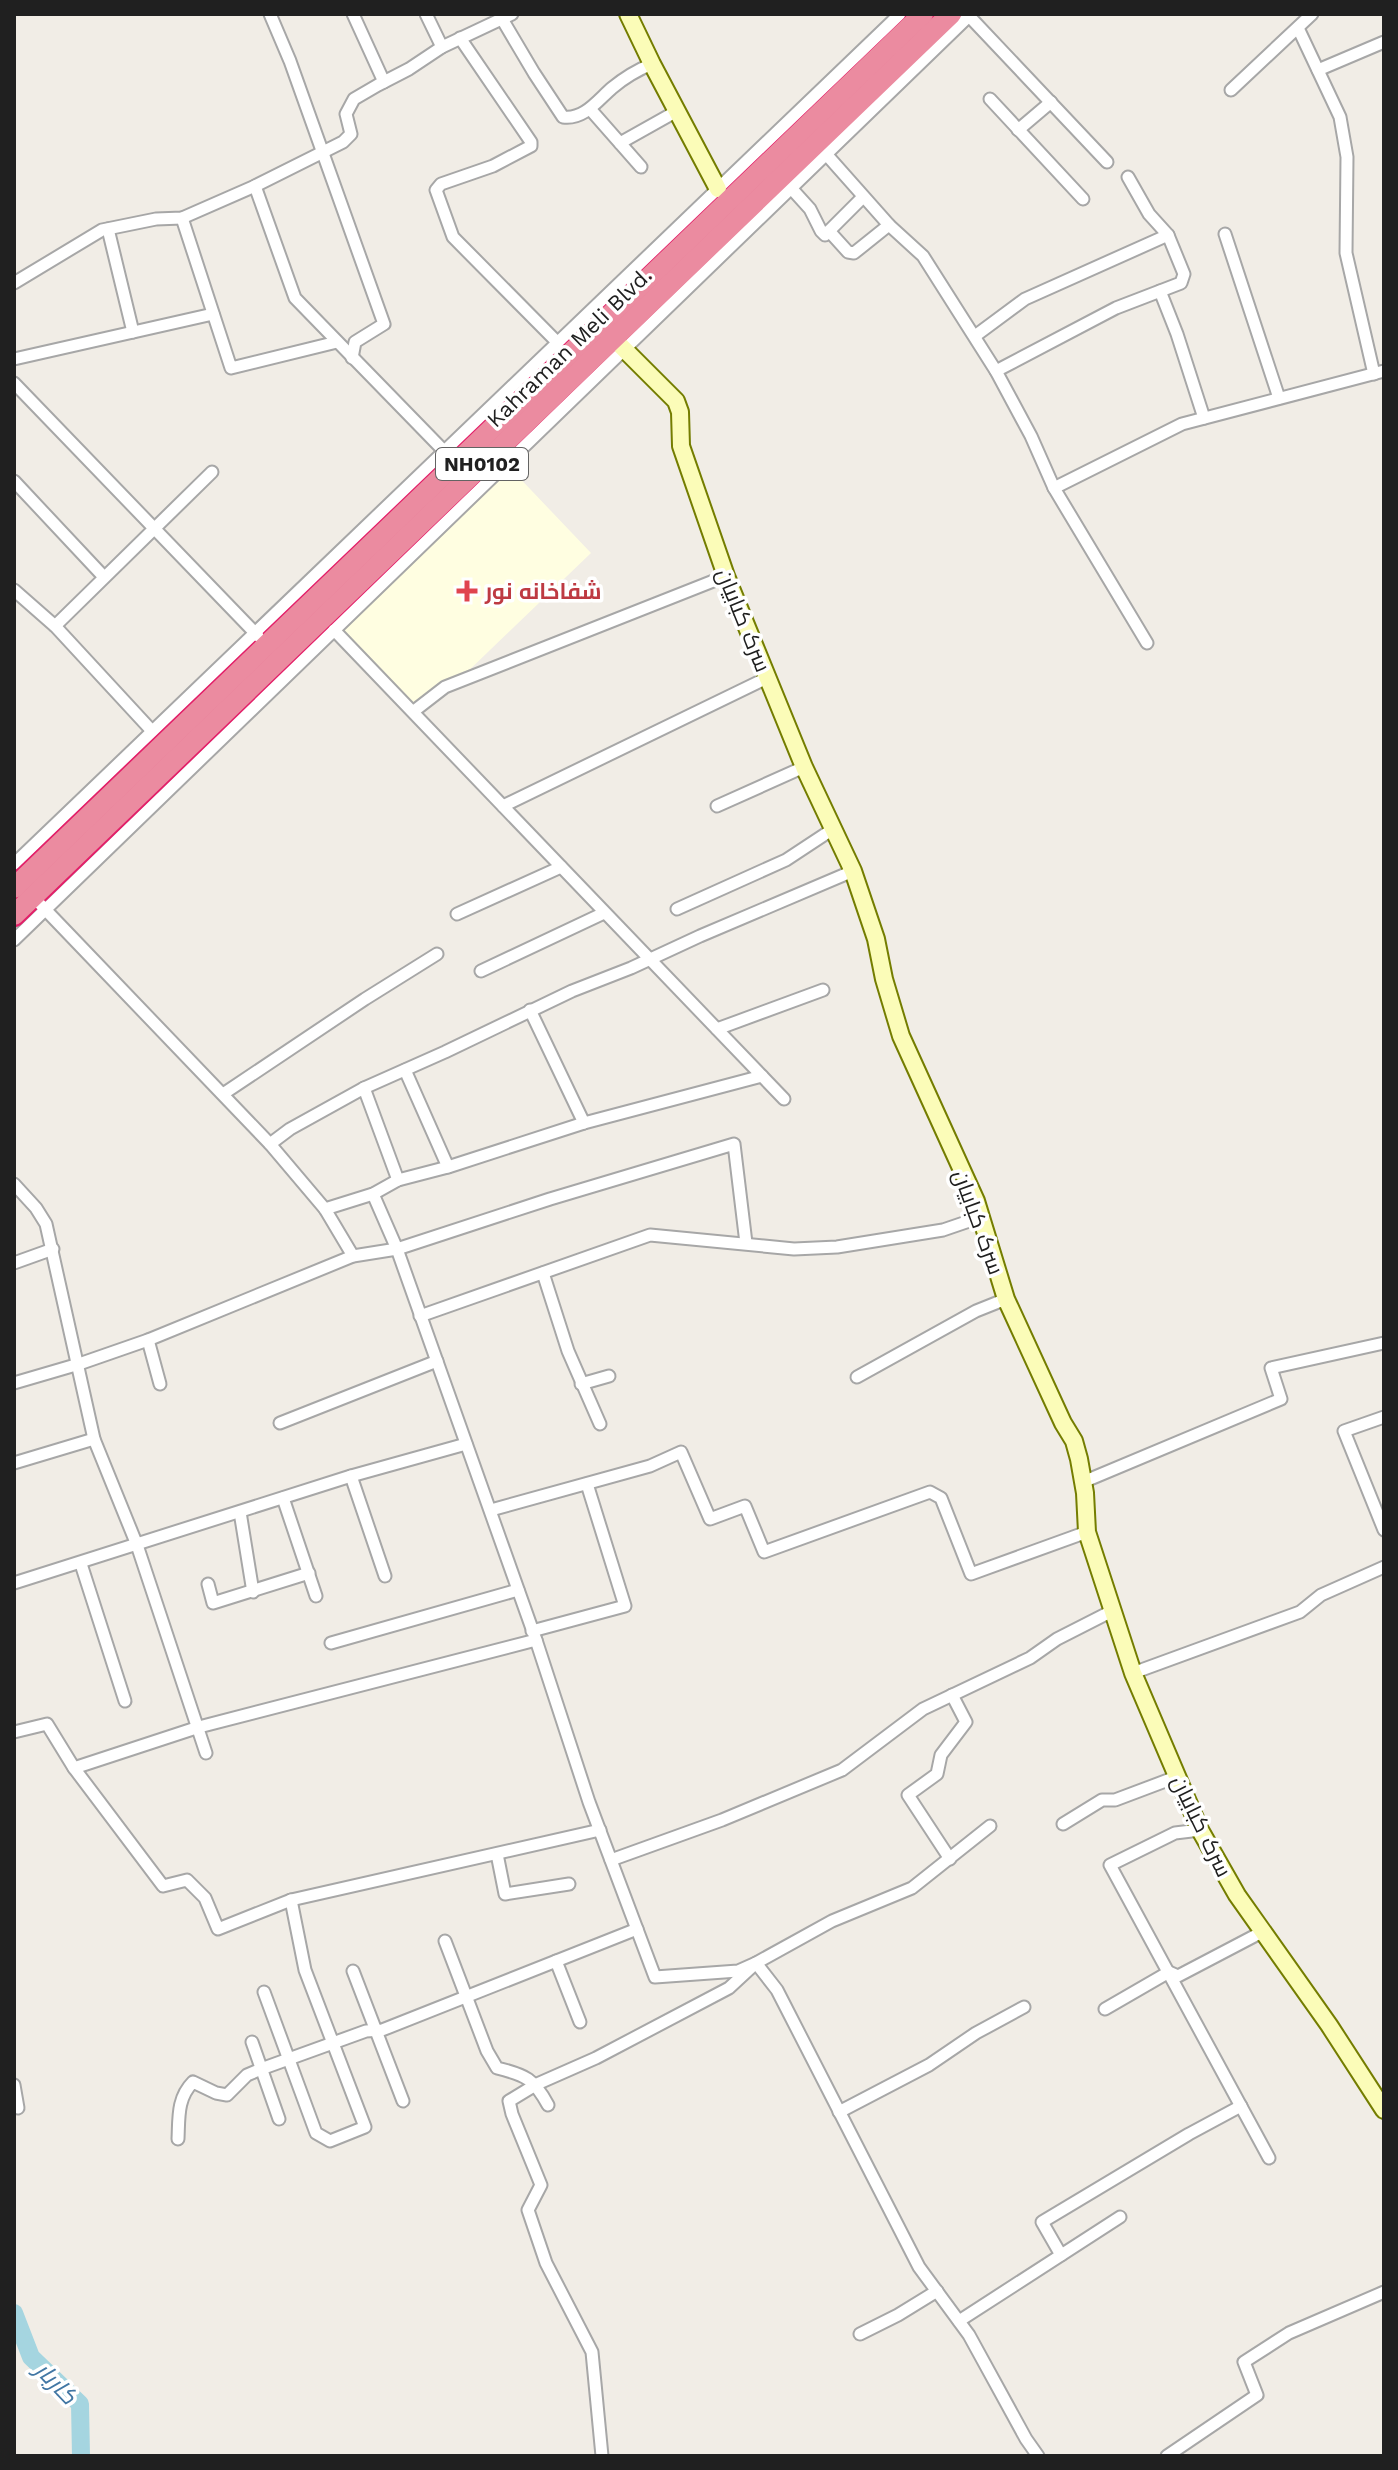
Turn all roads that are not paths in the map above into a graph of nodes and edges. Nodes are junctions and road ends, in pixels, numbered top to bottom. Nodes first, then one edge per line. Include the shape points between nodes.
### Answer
1 (270, 14) edge
2 (353, 14) edge
3 (426, 14) edge
4 (628, 14) edge
5 (900, 14) edge
6 (923, 14) edge
7 (1312, 14) edge
8 (963, 15) edge
9 (507, 16) edge
10 (1298, 28) junction
11 (460, 38) junction
12 (1384, 42) edge
13 (442, 47) junction
14 (652, 64) junction
15 (1318, 70) junction
16 (384, 82) junction
17 (1231, 90) dead end
18 (990, 99) dead end
19 (1051, 102) junction
20 (590, 109) junction
21 (677, 111) junction
22 (1018, 130) junction
23 (620, 143) junction
24 (321, 152) junction
25 (826, 154) junction
26 (1107, 162) dead end
27 (641, 167) dead end
28 (1128, 177) dead end
29 (255, 186) junction
30 (791, 188) junction
31 (718, 189) junction
32 (863, 197) junction
33 (1083, 199) dead end
34 (182, 218) junction
35 (889, 225) junction
36 (108, 229) junction
37 (829, 231) junction
38 (1225, 234) dead end
39 (1168, 235) junction
40 (14, 283) edge
41 (1160, 291) junction
42 (213, 314) junction
43 (133, 332) junction
44 (975, 336) junction
45 (612, 337) junction
46 (337, 342) junction
47 (557, 342) junction
48 (352, 358) junction
49 (14, 359) edge
50 (996, 371) junction
51 (1379, 372) edge
52 (14, 383) edge
53 (1279, 398) junction
54 (1204, 418) junction
55 (444, 451) junction
56 (212, 472) dead end
57 (14, 481) edge
58 (1054, 488) junction
59 (155, 530) junction
60 (726, 576) junction
61 (104, 577) junction
62 (14, 590) edge
63 (55, 626) junction
64 (334, 630) junction
65 (1147, 643) dead end
66 (273, 652) junction
67 (767, 678) junction
68 (414, 711) junction
69 (152, 731) junction
70 (804, 767) junction
71 (503, 806) junction
72 (717, 806) dead end
73 (833, 829) junction
74 (561, 867) junction
75 (853, 871) junction
76 (25, 888) edge
77 (677, 909) dead end
78 (604, 913) junction
79 (457, 914) dead end
80 (14, 915) edge
81 (14, 940) edge
82 (437, 954) dead end
83 (649, 959) junction
84 (481, 971) dead end
85 (823, 990) dead end
86 (530, 1010) junction
87 (717, 1029) junction
88 (405, 1070) junction
89 (762, 1076) junction
90 (364, 1088) junction
91 (223, 1094) junction
92 (784, 1099) dead end
93 (584, 1123) junction
94 (270, 1144) junction
95 (448, 1167) junction
96 (398, 1180) junction
97 (14, 1184) edge
98 (373, 1194) junction
99 (325, 1209) junction
100 (981, 1217) junction
101 (746, 1243) junction
102 (53, 1249) junction
103 (397, 1249) junction
104 (353, 1256) junction
105 (14, 1263) edge
106 (543, 1273) junction
107 (1006, 1299) junction
108 (420, 1316) junction
109 (148, 1340) junction
110 (1384, 1343) edge
111 (437, 1361) junction
112 (79, 1364) junction
113 (609, 1376) dead end
114 (857, 1377) dead end
115 (14, 1383) edge
116 (160, 1384) dead end
117 (581, 1384) junction
118 (1384, 1417) edge
119 (280, 1423) dead end
120 (600, 1424) dead end
121 (94, 1439) junction
122 (466, 1444) junction
123 (14, 1463) edge
124 (351, 1476) junction
125 (1083, 1482) junction
126 (587, 1484) junction
127 (283, 1498) junction
128 (491, 1510) junction
129 (240, 1512) junction
130 (1384, 1530) edge
131 (1087, 1532) junction
132 (137, 1545) junction
133 (81, 1564) junction
134 (1384, 1567) edge
135 (309, 1573) junction
136 (385, 1576) dead end
137 (14, 1583) edge
138 (208, 1584) dead end
139 (518, 1590) junction
140 (253, 1592) junction
141 (316, 1596) dead end
142 (1112, 1611) junction
143 (534, 1636) junction
144 (331, 1643) dead end
145 (1133, 1673) junction
146 (952, 1695) junction
147 (125, 1701) dead end
148 (199, 1727) junction
149 (14, 1732) edge
150 (206, 1753) dead end
151 (74, 1768) junction
152 (1176, 1777) junction
153 (1063, 1824) dead end
154 (990, 1826) dead end
155 (600, 1830) junction
156 (1200, 1830) junction
157 (497, 1854) junction
158 (950, 1859) junction
159 (611, 1860) junction
160 (569, 1884) dead end
161 (291, 1900) junction
162 (637, 1929) junction
163 (1262, 1932) junction
164 (445, 1941) dead end
165 (556, 1961) junction
166 (756, 1963) junction
167 (353, 1971) dead end
168 (1169, 1972) junction
169 (264, 1992) dead end
170 (466, 1997) junction
171 (1024, 2007) dead end
172 (1105, 2009) dead end
173 (580, 2022) dead end
174 (376, 2030) junction
175 (252, 2042) dead end
176 (332, 2043) junction
177 (289, 2061) junction
178 (261, 2069) junction
179 (537, 2084) junction
180 (14, 2085) edge
181 (403, 2101) dead end
182 (548, 2105) dead end
183 (1241, 2106) junction
184 (18, 2108) dead end
185 (1384, 2110) edge
186 (839, 2112) junction
187 (279, 2119) dead end
188 (178, 2139) dead end
189 (1269, 2158) dead end
190 (1120, 2217) dead end
191 (1061, 2255) junction
192 (937, 2291) junction
193 (1384, 2292) edge
194 (959, 2321) junction
195 (860, 2334) dead end
196 (602, 2456) edge
197 (1038, 2456) edge
198 (1167, 2456) edge

1 - 24 street
2 - 16 street
3 - 13 street
4 - 14 street
5 - 31 street
6 - 45 highway, Kahraman Meli Blvd. / NH0102
7 - 10 street
8 - 19 street
8 - 25 street
8 - 45 highway, Kahraman Meli Blvd. / NH0102
9 - 11 street
9 - 20 street via 534,73 563,117
10 - 15 street
10 - 17 street
11 - 13 street
11 - 47 street via 531,146 436,190 453,237
12 - 15 street
13 - 16 street
14 - 20 street via 614,86
14 - 21 street
15 - 51 street via 1340,117 1347,157 1346,253
16 - 24 street via 354,99 346,114 351,134
18 - 22 street
19 - 22 street
19 - 26 street
20 - 23 street
21 - 23 street
21 - 31 street
22 - 33 street
23 - 27 street
24 - 29 street
24 - 48 street via 384,324 355,342
25 - 30 street
25 - 32 street
28 - 39 street
29 - 34 street
29 - 46 street via 295,298
30 - 37 street via 823,234
30 - 45 street
31 - 47 street
32 - 35 street
32 - 37 street
34 - 36 street
34 - 42 street
35 - 37 street via 854,253
35 - 44 street via 923,256
36 - 40 street
36 - 43 street
38 - 53 street
39 - 41 street via 1184,279
39 - 44 street via 1025,299
41 - 50 street via 1116,308
41 - 54 street
42 - 43 street
42 - 46 street via 231,368
43 - 49 street
44 - 50 street
45 - 60 street, سرک کبابیان via 676,401 681,446
45 - 64 street
45 - 66 highway, Kahraman Meli Blvd. / NH0102
46 - 48 street
47 - 55 street
48 - 55 street
50 - 58 street
51 - 53 street
52 - 59 street
53 - 54 street
54 - 58 street
55 - 66 street
56 - 59 street
57 - 61 street
58 - 65 street
59 - 61 street
59 - 66 street
60 - 67 street, سرک کبابیان
60 - 68 street via 445,687
61 - 63 street
62 - 63 street
63 - 69 street
64 - 66 street
64 - 68 street
66 - 69 street
66 - 76 highway, Kahraman Meli Blvd. / NH0102
66 - 76 street
67 - 70 street, سرک کبابیان
67 - 71 street
68 - 71 street
69 - 76 street
70 - 72 street
70 - 73 street, سرک کبابیان
71 - 74 street
73 - 75 street, سرک کبابیان
73 - 77 street via 786,860
74 - 78 street
74 - 79 street
75 - 83 street
75 - 100 street, سرک کبابیان via 901,1036
76 - 80 highway, Kahraman Meli Blvd. / NH0102
76 - 81 street
76 - 91 street
78 - 83 street
78 - 84 street
82 - 91 street
83 - 86 street
83 - 87 street
85 - 87 street
86 - 88 street
86 - 93 street
87 - 89 street
88 - 90 street
88 - 95 street
89 - 92 street
89 - 93 street
90 - 94 street
90 - 96 street
91 - 94 street
93 - 95 street
94 - 99 street
95 - 96 street
96 - 98 street
97 - 102 street via 46,1224
98 - 99 street
98 - 103 street
99 - 104 street
100 - 101 street via 943,1230 837,1247
100 - 107 street, سرک کبابیان
101 - 103 street via 734,1144
101 - 106 street via 650,1235
102 - 105 street
102 - 112 street
103 - 104 street
103 - 108 street
104 - 109 street
106 - 108 street
106 - 117 street
107 - 114 street
107 - 125 street, سرک کبابیان via 1074,1441
108 - 111 street
109 - 112 street
109 - 116 street
110 - 125 street via 1271,1368 1281,1399
111 - 119 street
111 - 122 street
112 - 115 street
112 - 121 street
113 - 117 street
117 - 120 street
118 - 130 street via 1344,1431
121 - 123 street
121 - 132 street
122 - 124 street
122 - 128 street
124 - 127 street
124 - 136 street
125 - 131 street, سرک کبابیان
126 - 128 street
126 - 131 street via 681,1452 710,1519 745,1506 764,1552 930,1492 941,1498 971,1574
126 - 143 street via 625,1606
127 - 129 street
127 - 135 street
128 - 139 street
129 - 132 street
129 - 140 street
131 - 142 street, سرک کبابیان
132 - 133 street
132 - 148 street
133 - 137 street
133 - 147 street
134 - 145 street via 1321,1595 1300,1612
135 - 140 street
135 - 141 street
138 - 140 street via 213,1603
139 - 143 street
139 - 144 street
142 - 145 street, سرک کبابیان
142 - 146 street
143 - 148 street
143 - 155 street
145 - 152 street, سرک کبابیان
146 - 158 street via 966,1722 941,1755 937,1774 908,1795
146 - 159 street via 923,1709 842,1770
148 - 150 street
148 - 151 street
149 - 151 street via 47,1724
151 - 161 street via 163,1886 187,1880 205,1898 218,1929
152 - 153 street via 1102,1800
152 - 156 street, سرک کبابیان
154 - 158 street
155 - 157 street
155 - 159 street
156 - 163 street, سرک کبابیان
156 - 168 street via 1175,1833 1110,1865
157 - 160 street via 505,1894
157 - 161 street
158 - 166 street via 912,1888 832,1921
159 - 162 street
161 - 176 street via 305,1970
162 - 165 street
162 - 166 street via 655,1977 738,1971
163 - 168 street via 1178,1976
163 - 185 street, سرک کبابیان
164 - 170 street
165 - 170 street
165 - 173 street
166 - 179 street via 729,1988
166 - 186 street via 777,1990
167 - 174 street
168 - 172 street
168 - 183 street
169 - 177 street
170 - 174 street
170 - 179 street via 497,2068
171 - 186 street
174 - 176 street
174 - 181 street
175 - 178 street
176 - 177 street
176 - 177 street via 365,2127 330,2141 316,2133
177 - 178 street
178 - 187 street
178 - 188 street via 227,2095 193,2082 180,2105
179 - 182 street
179 - 196 street via 509,2101 541,2185 528,2210 546,2263 592,2352
180 - 184 street
183 - 189 street
183 - 191 street via 1042,2222
186 - 192 street via 919,2267
190 - 191 street
191 - 194 street
192 - 194 street
192 - 195 street
193 - 198 street via 1289,2333 1244,2362 1257,2395
194 - 197 street

